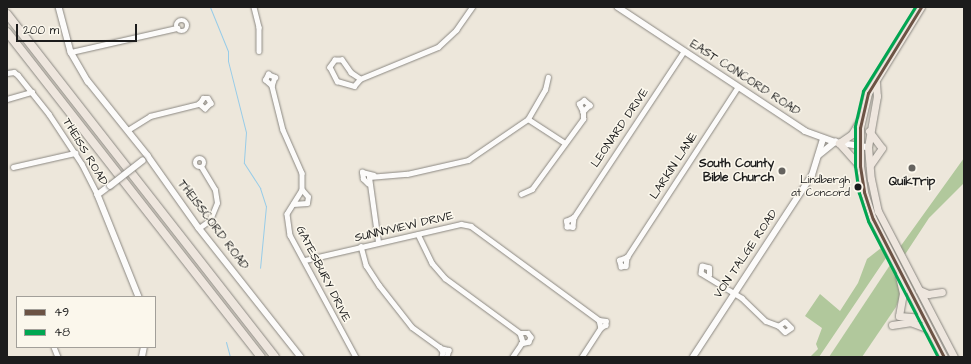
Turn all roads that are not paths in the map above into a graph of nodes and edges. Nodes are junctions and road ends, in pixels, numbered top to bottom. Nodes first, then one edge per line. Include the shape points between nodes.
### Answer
1 (59, 7) edge
2 (254, 7) edge
3 (472, 7) edge
4 (921, 7) edge
5 (622, 8) edge
6 (7, 14) edge
7 (177, 28) dead end
8 (7, 32) edge
9 (259, 51) dead end
10 (684, 51) junction
11 (71, 52) junction
12 (7, 73) edge
13 (548, 77) dead end
14 (360, 79) junction
15 (876, 82) junction
16 (272, 86) dead end
17 (738, 87) junction
18 (32, 92) junction
19 (7, 99) edge
20 (199, 104) dead end
21 (584, 112) dead end
22 (528, 119) junction
23 (862, 119) junction
24 (128, 130) junction
25 (869, 131) junction
26 (823, 139) junction
27 (565, 143) junction
28 (837, 143) junction
29 (859, 146) junction
30 (868, 147) junction
31 (75, 153) junction
32 (819, 155) junction
33 (148, 156) junction
34 (860, 166) junction
35 (869, 167) junction
36 (13, 168) dead end
37 (202, 168) dead end
38 (374, 175) junction
39 (368, 184) junction
40 (302, 190) junction
41 (521, 194) dead end
42 (98, 195) junction
43 (293, 204) junction
44 (574, 217) dead end
45 (199, 228) junction
46 (418, 234) junction
47 (378, 242) junction
48 (361, 246) junction
49 (626, 257) dead end
50 (305, 260) junction
51 (898, 268) junction
52 (709, 276) dead end
53 (918, 289) junction
54 (734, 292) junction
55 (942, 292) dead end
56 (139, 296) edge
57 (923, 318) junction
58 (892, 325) dead end
59 (779, 326) dead end
60 (929, 329) junction
61 (520, 333) junction
62 (521, 344) junction
63 (440, 348) junction
64 (694, 356) edge
65 (261, 357) edge
66 (275, 357) edge
67 (301, 357) edge
68 (356, 357) edge
69 (442, 357) edge
70 (447, 357) edge
71 (513, 357) edge
72 (582, 357) edge
73 (944, 357) edge
74 (954, 357) edge

1 - 11 street
2 - 9 street via 259,27
3 - 14 street via 456,30 438,47
4 - 15 main road
5 - 10 street, EAST CONCORD ROAD
6 - 66 highway
7 - 11 street
8 - 65 highway
10 - 17 street, EAST CONCORD ROAD
10 - 44 street, LEONARD DRIVE
11 - 24 street via 88,81
12 - 18 street, THEISS ROAD via 14,72
13 - 22 street via 545,90
14 - 14 street via 351,73 342,60 335,60 330,68 337,81 346,85 354,86
15 - 23 main road via 868,93
15 - 25 main road via 877,96
16 - 40 street via 283,130 302,173
17 - 26 street, EAST CONCORD ROAD via 805,131
17 - 49 street, LARKIN LANE
18 - 19 street
18 - 31 street, THEISS ROAD
20 - 24 street via 150,116
21 - 27 street
22 - 27 street
22 - 38 street via 468,160 407,174
23 - 28 main road via 852,134
23 - 29 main road
24 - 33 street
25 - 30 main road
25 - 35 main road via 882,148 872,159
26 - 28 street, EAST CONCORD ROAD
26 - 32 street, VON TALGE ROAD
27 - 41 street via 532,189
28 - 29 street, EAST CONCORD ROAD
28 - 32 street
28 - 34 main road
29 - 30 street, EAST CONCORD ROAD
29 - 34 main road
30 - 35 main road
31 - 36 street
31 - 42 street, THEISS ROAD
32 - 54 street, VON TALGE ROAD via 815,170 807,184
33 - 42 street, bridge
33 - 45 street, THEISSCORD ROAD
34 - 51 main road via 868,205
35 - 53 main road via 878,211
37 - 45 street via 215,190 217,202 210,220
38 - 39 street via 369,177
38 - 39 street via 362,172 363,179
39 - 47 street
40 - 43 street, GATESBURY DRIVE
40 - 43 street via 308,197 307,203
42 - 56 street, THEISS ROAD
43 - 50 street, GATESBURY DRIVE via 287,214 286,223
45 - 67 street, THEISSCORD ROAD
46 - 47 street, SUNNYVIEW DRIVE
46 - 61 street via 421,244 445,278
46 - 72 street, SUNNYVIEW DRIVE via 461,224 471,226 599,320 601,328
47 - 48 street, SUNNYVIEW DRIVE
48 - 50 street, SUNNYVIEW DRIVE
48 - 63 street via 366,265 408,322
50 - 68 street, GATESBURY DRIVE
51 - 57 main road
51 - 57 main road via 903,293 899,316
52 - 54 street
53 - 55 main road via 928,294
53 - 74 main road
54 - 59 street via 766,321
54 - 64 street, VON TALGE ROAD
57 - 60 main road
58 - 60 main road via 910,322
60 - 73 main road
61 - 62 street via 523,336
61 - 62 street via 528,333 531,338 529,342
62 - 71 street
63 - 69 street
63 - 70 street via 449,350

